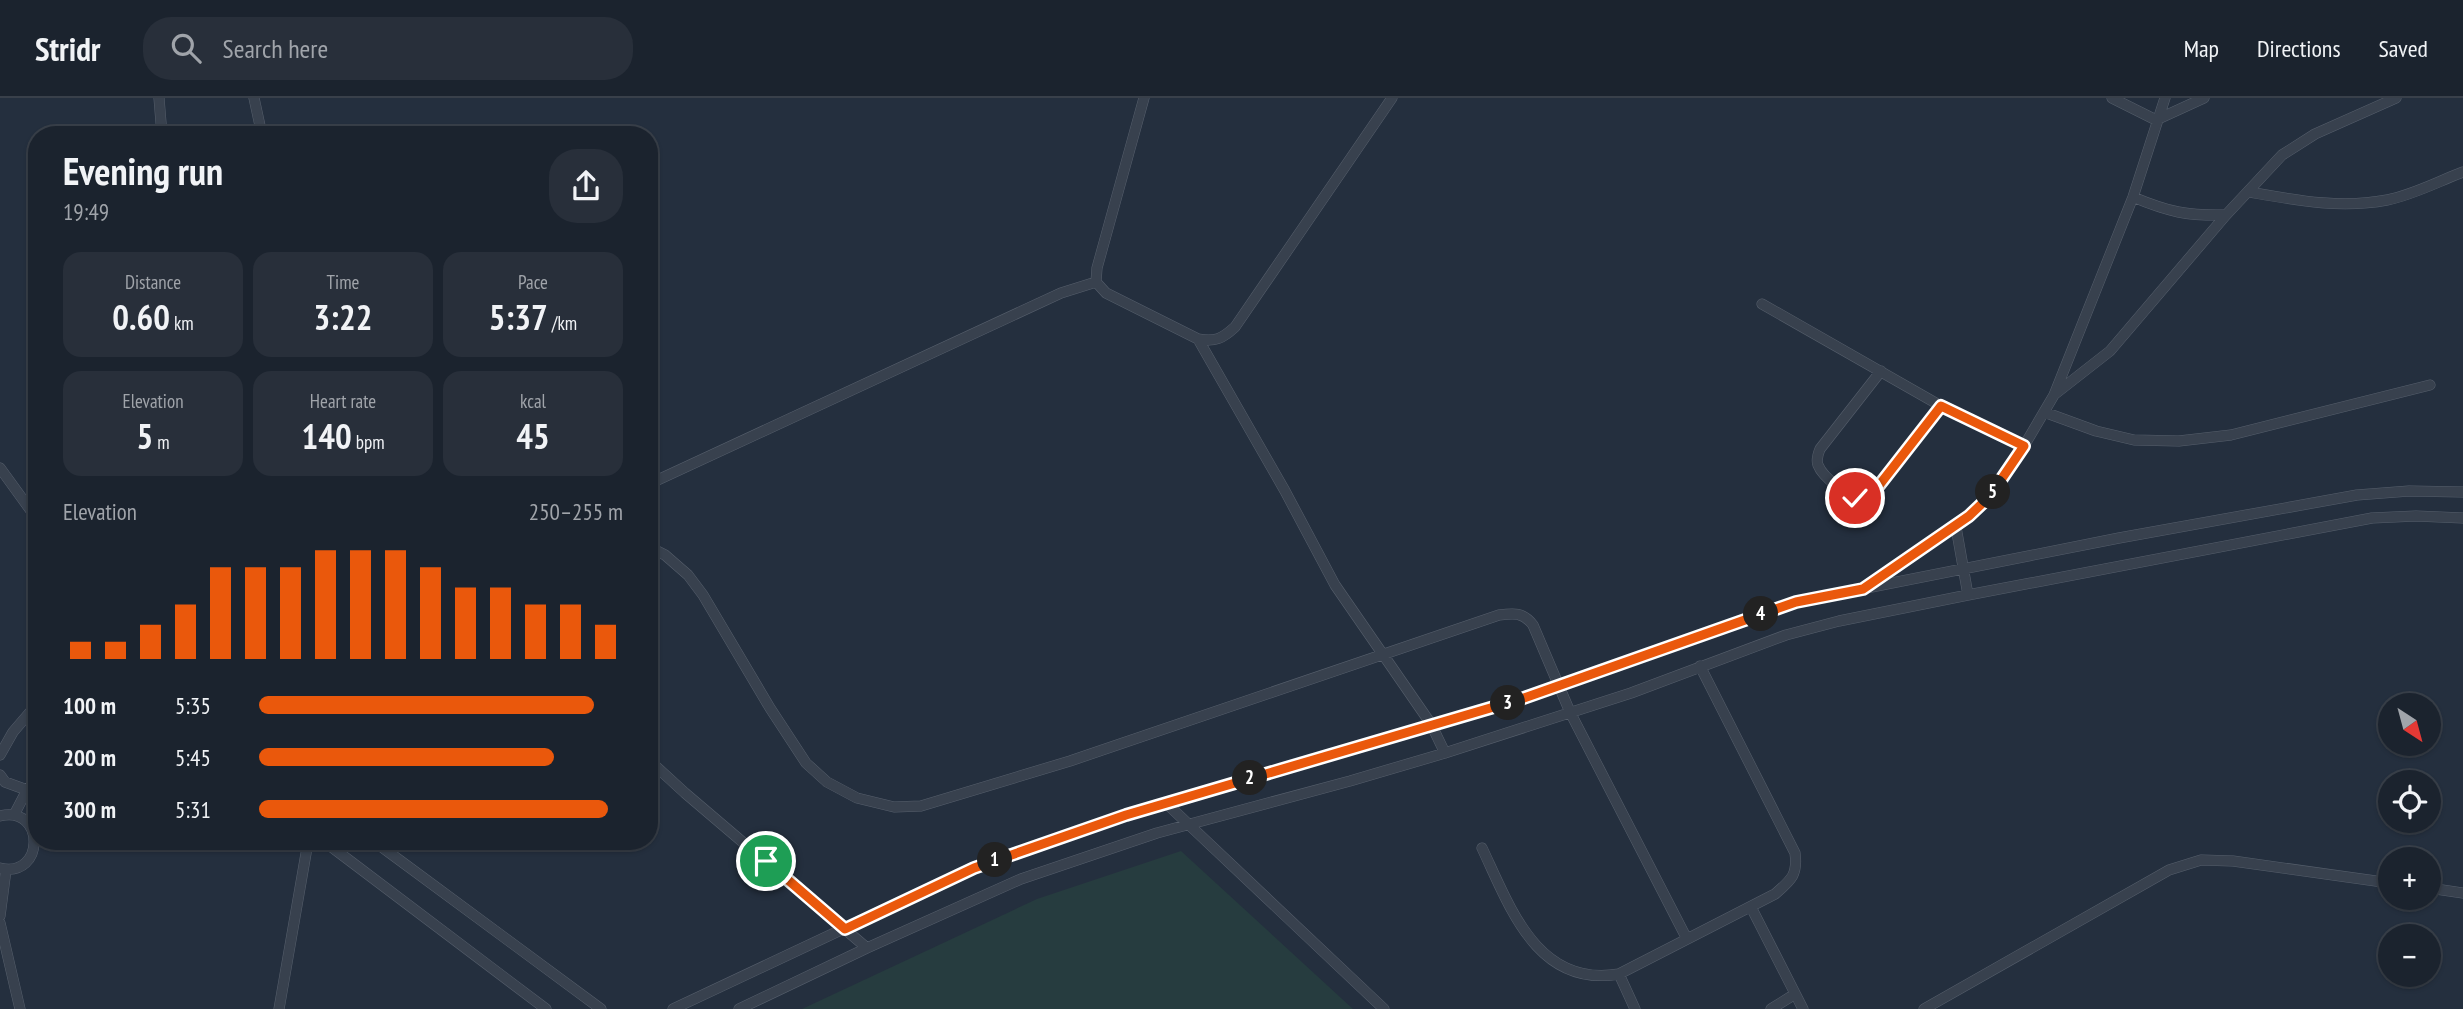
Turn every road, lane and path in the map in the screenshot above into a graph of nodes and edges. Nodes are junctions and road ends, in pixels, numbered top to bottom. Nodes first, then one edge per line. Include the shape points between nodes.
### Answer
1 (159, 98) edge
2 (254, 98) edge
3 (1144, 98) edge
4 (1392, 98) edge
5 (2112, 98) edge
6 (2165, 98) edge
7 (2204, 98) edge
8 (2396, 98) edge
9 (2157, 120) junction
10 (161, 126) edge
11 (260, 126) edge
12 (2463, 172) edge
13 (2249, 192) junction
14 (2133, 197) junction
15 (2226, 215) junction
16 (1096, 282) junction
17 (1762, 304) dead end
18 (1198, 339) junction
19 (1881, 371) junction
20 (2430, 385) dead end
21 (2054, 395) junction
22 (1941, 406) junction
23 (2044, 411) junction
24 (2024, 446) junction
25 (0, 468) edge
26 (658, 480) edge
27 (2463, 492) edge
28 (28, 507) edge
29 (2463, 518) edge
30 (1956, 527) junction
31 (658, 551) edge
32 (1963, 568) junction
33 (1863, 589) junction
34 (1968, 595) junction
35 (1385, 654) junction
36 (1700, 666) junction
37 (1558, 686) junction
38 (1570, 712) junction
39 (28, 714) edge
40 (1431, 724) junction
41 (1445, 753) junction
42 (0, 755) edge
43 (658, 768) edge
44 (0, 775) edge
45 (28, 789) edge
46 (28, 796) edge
47 (1166, 803) junction
48 (14, 815) junction
49 (0, 816) edge
50 (28, 824) edge
51 (1188, 825) junction
52 (1482, 848) dead end
53 (32, 850) edge
54 (307, 850) edge
55 (336, 850) edge
56 (386, 850) edge
57 (3, 869) edge
58 (2378, 881) edge
59 (2441, 890) edge
60 (2463, 893) edge
61 (1751, 907) junction
62 (0, 916) edge
63 (0, 923) edge
64 (845, 929) junction
65 (1687, 939) junction
66 (867, 948) junction
67 (1619, 974) junction
68 (1795, 994) junction
69 (20, 1009) edge
70 (279, 1009) edge
71 (546, 1009) edge
72 (601, 1009) edge
73 (673, 1009) edge
74 (740, 1009) edge
75 (1384, 1009) edge
76 (1636, 1009) edge
77 (1771, 1009) edge
78 (1802, 1009) edge
79 (1924, 1009) edge

1 - 10 lane
2 - 11 lane
3 - 16 lane
4 - 18 lane via 1236,327 1213,342
5 - 9 lane
6 - 9 lane
7 - 9 lane
8 - 13 lane via 2315,134 2282,155
9 - 14 lane
12 - 13 lane via 2390,199 2346,205
13 - 15 lane
14 - 15 lane via 2185,215
14 - 21 lane
15 - 21 lane via 2110,351
16 - 18 lane via 1106,293
16 - 26 lane via 1061,293
17 - 19 lane
18 - 35 lane via 1335,584
19 - 22 lane
19 - 22 lane via 1820,449 1822,472 1848,495 1862,499 1877,488
20 - 23 lane via 2231,435 2179,441 2134,440 2096,432
21 - 23 lane
22 - 24 lane
23 - 24 lane
24 - 30 lane via 1990,496
25 - 28 lane
27 - 32 lane via 2357,495
29 - 34 lane via 2372,519
30 - 32 lane
30 - 33 lane
31 - 35 lane via 703,595 806,763 827,782 858,798 894,807 922,806 1070,761
32 - 33 lane
32 - 34 lane
33 - 37 lane via 1796,602
34 - 36 lane via 1786,635
35 - 37 lane via 1499,614 1516,613 1533,625
35 - 40 lane
36 - 38 lane
36 - 61 lane via 1795,853 1797,867 1791,879
37 - 38 lane
37 - 40 lane
38 - 41 lane
38 - 65 lane
39 - 42 lane
40 - 41 lane
40 - 47 lane
41 - 51 lane
43 - 64 lane
44 - 45 lane via 5,782
46 - 48 lane
47 - 51 lane
47 - 64 lane via 974,868
48 - 49 lane
48 - 50 lane
51 - 66 lane via 1021,879
51 - 75 lane
52 - 67 lane via 1526,936 1541,950 1573,971
53 - 57 lane via 23,865
54 - 70 lane
55 - 71 lane
56 - 72 lane
57 - 62 lane
58 - 79 lane via 2202,860 2169,870
59 - 60 lane
61 - 65 lane
61 - 68 lane
63 - 69 lane
64 - 66 lane
64 - 73 lane
65 - 67 lane
66 - 74 lane
67 - 76 lane
68 - 77 lane
68 - 78 lane

